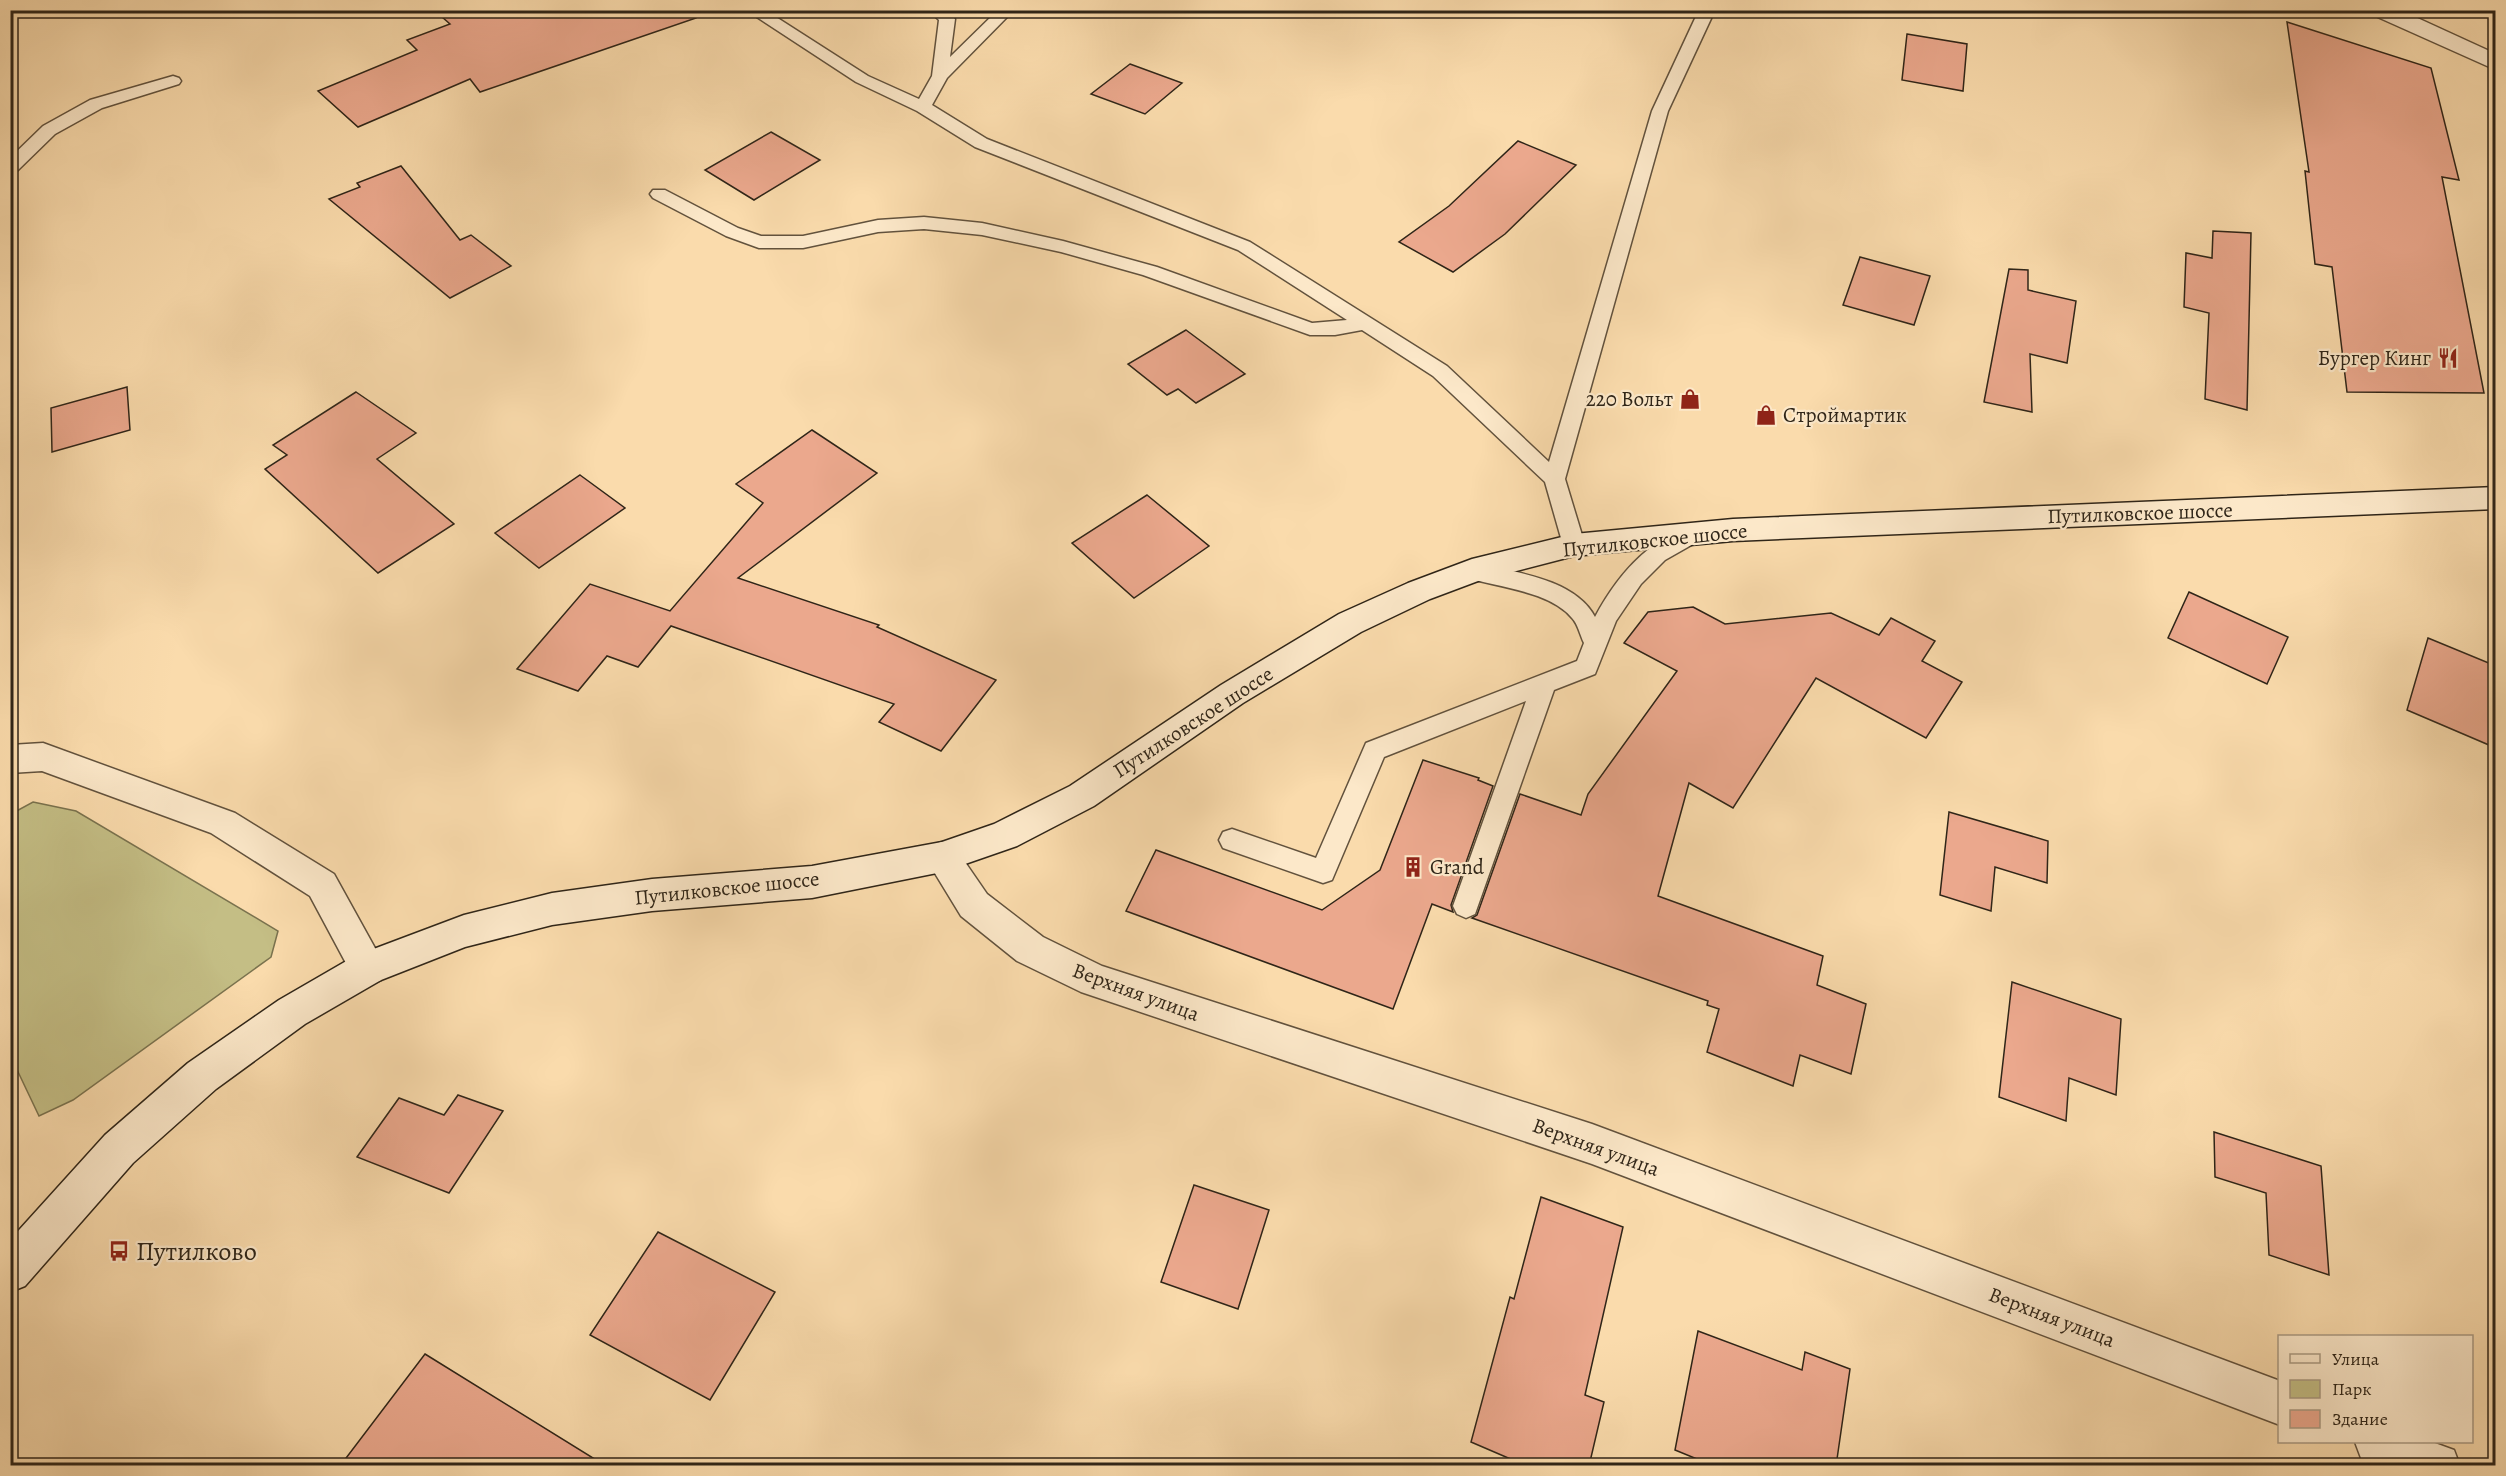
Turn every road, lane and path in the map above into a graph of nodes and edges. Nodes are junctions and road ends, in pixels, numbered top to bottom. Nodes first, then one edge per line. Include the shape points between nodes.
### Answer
1 (753, 10) edge
2 (935, 10) edge
3 (1007, 10) edge
4 (1707, 10) edge
5 (2381, 10) edge
6 (2496, 63) edge
7 (940, 76) junction
8 (173, 81) dead end
9 (923, 107) junction
10 (10, 168) edge
11 (659, 194) dead end
12 (1365, 323) junction
13 (1554, 479) junction
14 (2496, 498) edge
15 (1694, 534) junction
16 (1574, 545) junction
17 (1472, 571) junction
18 (1594, 640) junction
19 (1544, 684) junction
20 (10, 759) edge
21 (1232, 840) dead end
22 (942, 857) junction
23 (1466, 906) dead end
24 (368, 968) junction
25 (10, 1271) edge
26 (2278, 1402) edge
27 (2380, 1443) edge
28 (2438, 1466) edge

1 - 9 lane via 862,79
2 - 7 lane via 947,19
3 - 7 lane
4 - 13 lane via 1660,111
5 - 6 main road
7 - 9 lane
8 - 10 lane via 96,104 49,130
9 - 12 lane via 981,143 1244,246
11 - 12 lane via 759,242 803,242 878,226 924,223 982,229 1150,271 1310,329
12 - 13 lane via 1440,370
13 - 16 lane
14 - 15 main road, Путилковское шоссе
15 - 16 main road, Путилковское шоссе
15 - 18 lane via 1658,553 1631,580
16 - 17 main road, Путилковское шоссе
17 - 18 lane via 1560,597 1580,611
17 - 22 main road, Путилковское шоссе via 1350,623 1232,694 1082,796 1005,835
18 - 19 lane via 1587,667
19 - 21 lane via 1375,750 1323,872
19 - 23 lane
20 - 24 main road via 43,757 223,823 322,885
22 - 24 main road, Путилковское шоссе via 812,882 652,895 552,909 464,931
22 - 26 main road, Верхняя улица via 974,905 1030,949 1094,980 1592,1144
24 - 25 main road, Путилковское шоссе via 292,1012 202,1076 119,1149
27 - 28 main road

